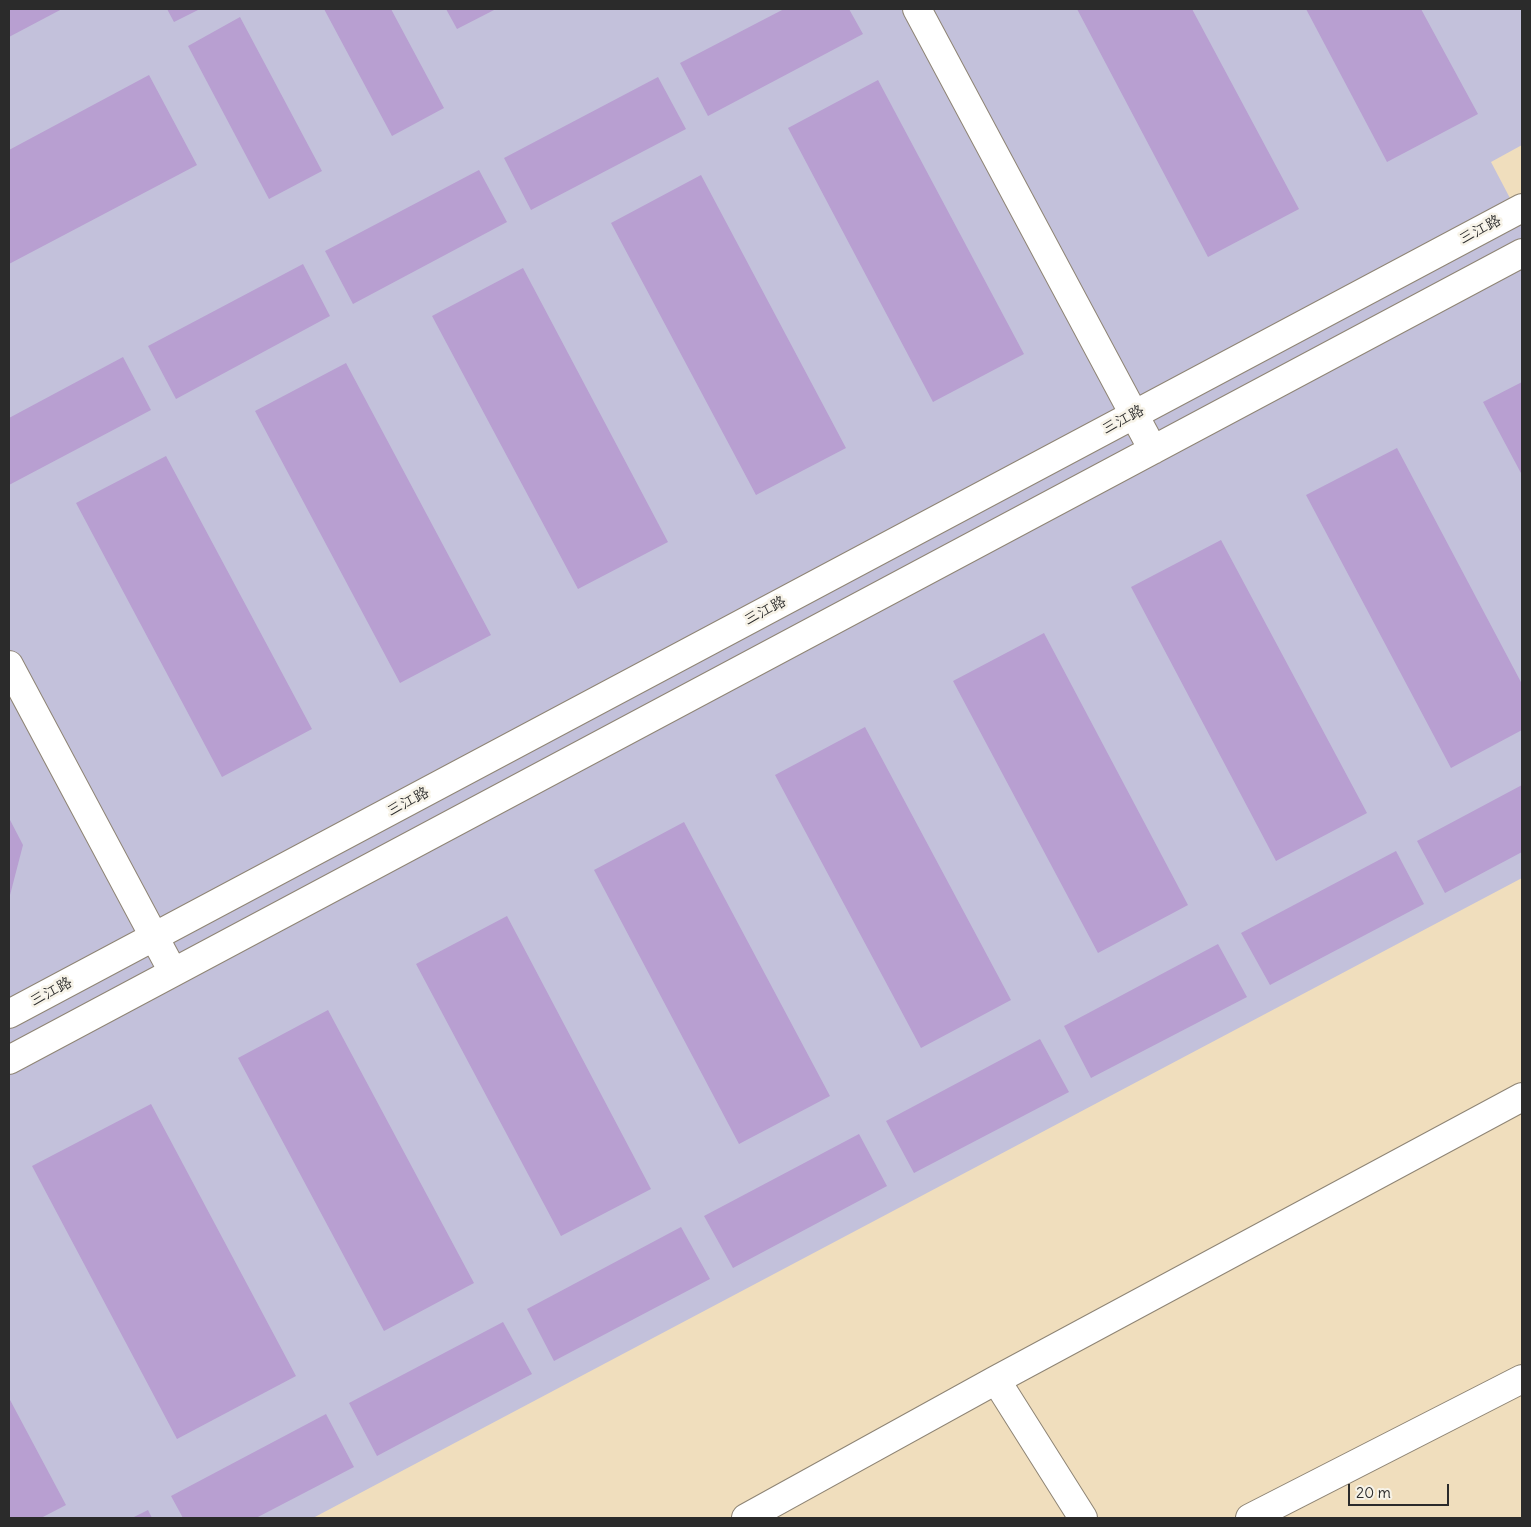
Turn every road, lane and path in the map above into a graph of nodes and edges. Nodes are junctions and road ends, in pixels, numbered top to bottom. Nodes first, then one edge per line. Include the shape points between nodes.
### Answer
1 (917, 9) edge
2 (1522, 208) edge
3 (1522, 253) edge
4 (1134, 414) junction
5 (1153, 450) junction
6 (9, 665) edge
7 (154, 937) junction
8 (173, 972) junction
9 (9, 1014) edge
10 (9, 1060) edge
11 (1522, 1096) edge
12 (996, 1380) junction
13 (1522, 1380) edge
14 (746, 1518) edge
15 (1083, 1518) edge
16 (1250, 1518) edge

1 - 4 street
2 - 4 street, 三江路
3 - 5 street
4 - 5 street
4 - 7 street, 三江路
5 - 8 street
6 - 7 street
7 - 8 street
7 - 9 street, 三江路
8 - 10 street
11 - 12 street
12 - 14 street
12 - 15 street
13 - 16 street

